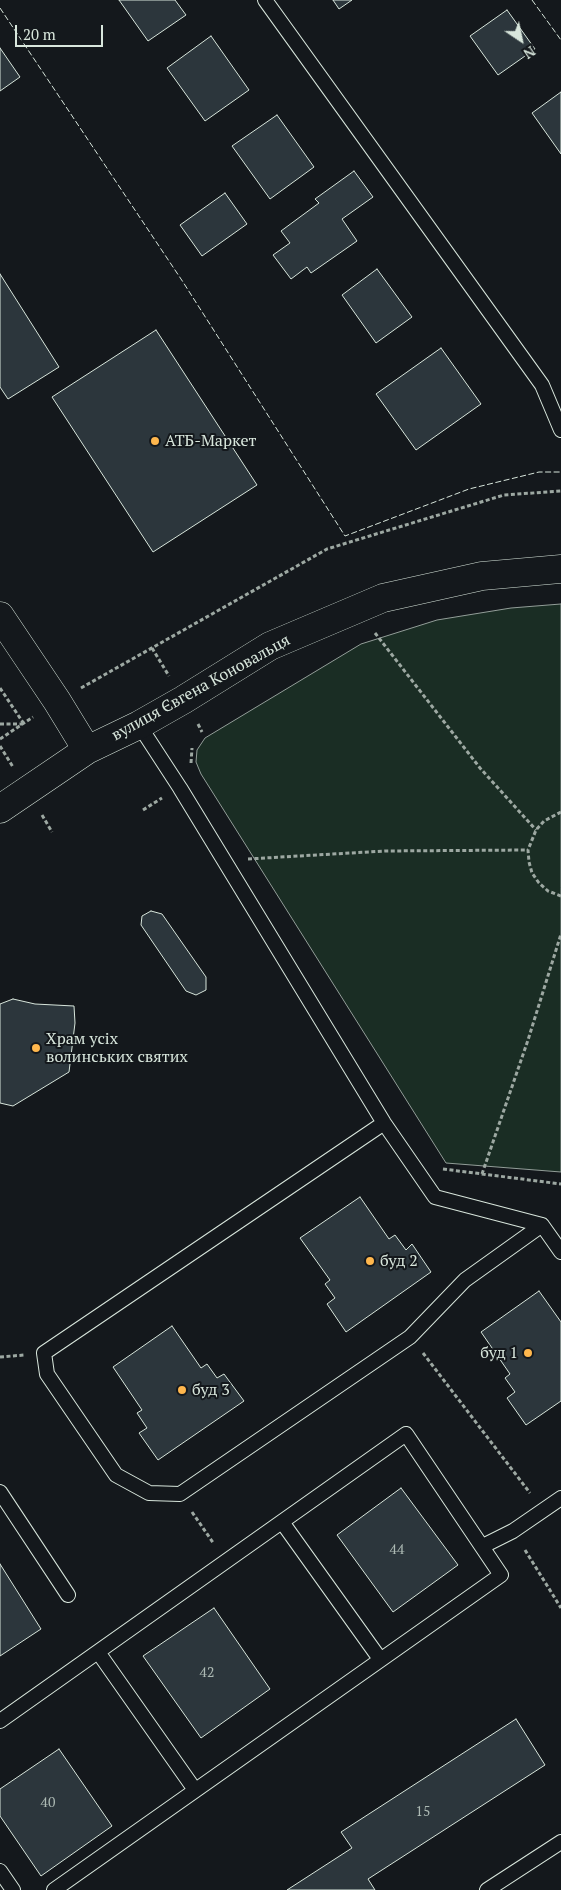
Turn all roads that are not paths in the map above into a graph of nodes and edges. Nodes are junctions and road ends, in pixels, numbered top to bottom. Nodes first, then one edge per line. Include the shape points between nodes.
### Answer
1 (265, 0) edge
2 (561, 430) edge
3 (561, 569) edge
4 (0, 616) edge
5 (139, 725) junction
6 (87, 750) junction
7 (0, 809) edge
8 (384, 1123) junction
9 (542, 1225) junction
10 (561, 1252) edge
11 (0, 1492) edge
12 (561, 1498) edge
13 (282, 1522) junction
14 (483, 1546) junction
15 (68, 1596) dead end
16 (98, 1652) junction
17 (380, 1659) junction
18 (0, 1722) edge
19 (195, 1790) junction
20 (561, 1842) edge
21 (0, 1871) edge
22 (13, 1890) edge
23 (54, 1890) edge
24 (487, 1890) edge

1 - 2 lane via 542,385
3 - 5 street, вулиця Євгена Коновальця via 482,576 383,598 270,646
4 - 6 street
5 - 6 street, вулиця Євгена Коновальця
5 - 8 lane
6 - 7 street, вулиця Євгена Коновальця
8 - 9 lane via 435,1197
8 - 9 lane via 44,1353 47,1374 116,1475 149,1493 180,1494 410,1337 465,1280
9 - 10 lane
11 - 15 lane
12 - 14 lane
13 - 14 lane via 406,1434
13 - 16 lane
13 - 17 lane
14 - 17 lane via 501,1574
16 - 18 lane
16 - 19 lane
17 - 19 lane
19 - 23 lane
20 - 24 lane
21 - 22 lane

